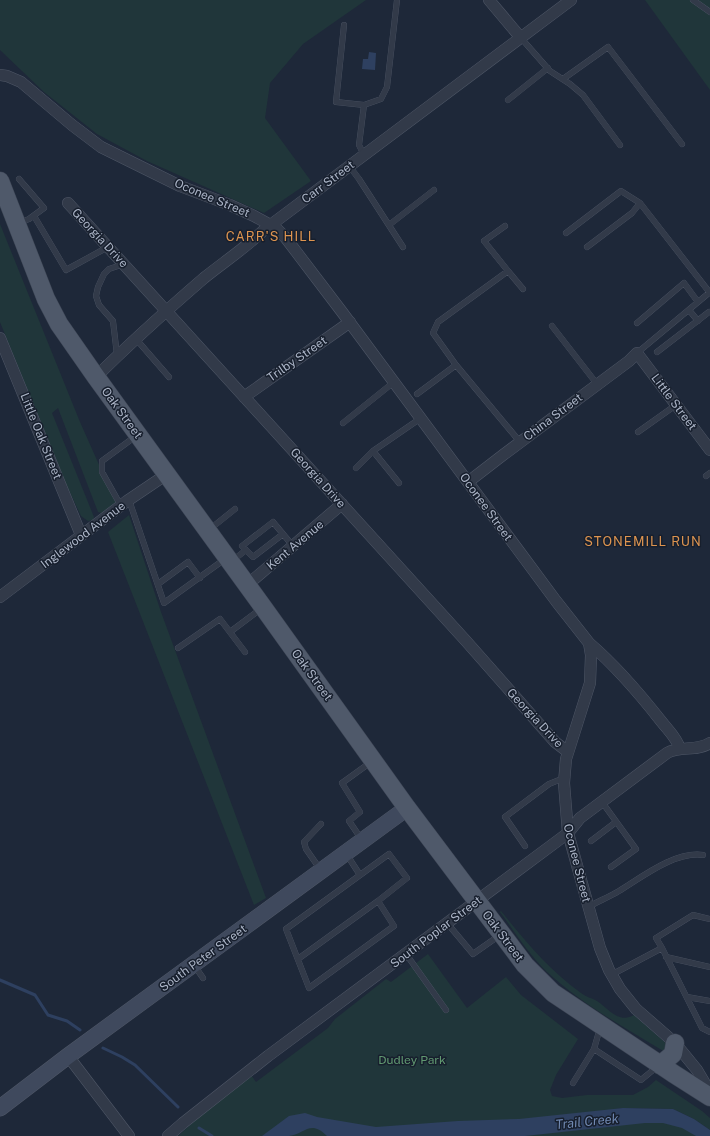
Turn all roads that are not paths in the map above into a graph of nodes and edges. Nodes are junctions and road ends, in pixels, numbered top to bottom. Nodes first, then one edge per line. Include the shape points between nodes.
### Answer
1 (397, 0) edge
2 (489, 0) edge
3 (571, 0) edge
4 (693, 0) edge
5 (710, 12) edge
6 (344, 25) dead end
7 (521, 38) junction
8 (548, 68) junction
9 (0, 75) edge
10 (563, 79) junction
11 (508, 100) dead end
12 (364, 105) junction
13 (682, 144) dead end
14 (620, 145) dead end
15 (364, 155) junction
16 (350, 167) junction
17 (19, 178) dead end
18 (0, 181) edge
19 (434, 190) dead end
20 (68, 203) dead end
21 (640, 203) junction
22 (34, 216) junction
23 (16, 224) junction
24 (389, 225) junction
25 (271, 226) junction
26 (505, 226) dead end
27 (566, 233) dead end
28 (109, 247) junction
29 (403, 247) dead end
30 (587, 247) dead end
31 (124, 264) junction
32 (508, 271) junction
33 (523, 289) dead end
34 (710, 293) edge
35 (698, 302) junction
36 (689, 310) junction
37 (167, 312) junction
38 (709, 312) dead end
39 (698, 321) junction
40 (350, 322) junction
41 (637, 323) dead end
42 (552, 326) dead end
43 (0, 338) edge
44 (136, 339) junction
45 (657, 352) dead end
46 (637, 353) junction
47 (117, 356) junction
48 (456, 365) junction
49 (96, 377) junction
50 (169, 377) dead end
51 (394, 382) junction
52 (597, 384) junction
53 (417, 394) dead end
54 (244, 397) junction
55 (676, 405) junction
56 (421, 418) junction
57 (343, 423) dead end
58 (638, 432) dead end
59 (138, 435) junction
60 (520, 442) junction
61 (710, 450) edge
62 (373, 451) junction
63 (356, 468) dead end
64 (167, 474) junction
65 (468, 482) junction
66 (399, 483) dead end
67 (125, 503) junction
68 (342, 504) junction
69 (235, 509) dead end
70 (208, 531) junction
71 (283, 534) junction
72 (81, 535) junction
73 (293, 546) junction
74 (246, 550) junction
75 (228, 560) junction
76 (200, 578) junction
77 (158, 584) junction
78 (247, 585) junction
79 (0, 597) edge
80 (263, 607) junction
81 (230, 632) junction
82 (589, 643) junction
83 (178, 648) dead end
84 (245, 652) dead end
85 (710, 744) edge
86 (680, 749) junction
87 (568, 752) junction
88 (373, 760) junction
89 (565, 778) junction
90 (602, 802) junction
91 (407, 808) junction
92 (616, 822) junction
93 (321, 824) dead end
94 (568, 833) junction
95 (363, 841) junction
96 (591, 841) dead end
97 (525, 846) dead end
98 (346, 853) junction
99 (703, 855) dead end
100 (611, 867) dead end
101 (321, 871) junction
102 (360, 874) junction
103 (378, 901) junction
104 (477, 901) junction
105 (588, 906) junction
106 (710, 919) edge
107 (447, 923) junction
108 (502, 934) junction
109 (662, 948) junction
110 (406, 954) junction
111 (666, 957) junction
112 (298, 960) junction
113 (194, 965) junction
114 (710, 968) edge
115 (611, 974) junction
116 (203, 978) dead end
117 (687, 997) junction
118 (710, 1001) edge
119 (446, 1010) dead end
120 (601, 1025) junction
121 (710, 1032) edge
122 (679, 1048) junction
123 (594, 1049) junction
124 (68, 1056) junction
125 (667, 1070) junction
126 (573, 1083) dead end
127 (710, 1092) edge
128 (710, 1096) edge
129 (0, 1108) edge
130 (129, 1136) edge
131 (168, 1136) edge

1 - 12 lane via 387,88 381,99
2 - 7 street
3 - 7 street, Carr Street
4 - 5 lane
6 - 12 lane via 336,102
7 - 8 lane
7 - 15 street, Carr Street
8 - 10 lane
8 - 11 lane
9 - 25 street, Oconee Street via 21,82 101,146 180,186 230,205
10 - 13 lane via 608,47
10 - 14 lane via 583,95
12 - 15 lane via 359,146
15 - 16 street, Carr Street
16 - 24 lane
16 - 25 street, Carr Street
17 - 22 lane via 44,208
18 - 23 main road, Oak Street
19 - 24 lane
20 - 28 street, Georgia Drive
21 - 27 lane via 621,191
21 - 30 lane via 632,213
21 - 34 lane
22 - 23 lane
22 - 28 lane via 66,270
23 - 49 main road, Oak Street via 46,299 59,324
24 - 29 lane
25 - 37 street, Carr Street
25 - 40 street, Oconee Street via 285,237
26 - 32 lane via 484,241
28 - 31 street, Georgia Drive
31 - 37 street, Georgia Drive
31 - 47 lane via 109,269 104,274 96,296 99,305 113,322
32 - 33 lane
32 - 48 lane via 438,322 433,333
34 - 35 lane
35 - 36 lane
35 - 41 lane via 684,284
36 - 39 lane
36 - 46 lane
37 - 44 street, Carr Street
37 - 54 street, Georgia Drive
38 - 39 lane
39 - 45 lane
40 - 51 street, Oconee Street
40 - 54 street, Trilby Street
42 - 52 lane
43 - 72 street, Little Oak Street
44 - 47 street, Carr Street
44 - 50 lane
46 - 52 street, China Street
46 - 55 street, Little Street
47 - 49 street, Carr Street
48 - 53 lane
48 - 60 lane
49 - 59 main road, Oak Street
51 - 56 street, Oconee Street
51 - 57 lane
52 - 60 street, China Street
54 - 68 street, Georgia Drive
55 - 58 lane
55 - 61 street, Little Street
56 - 62 lane
56 - 65 street, Oconee Street
59 - 64 main road, Oak Street
59 - 67 lane via 102,461 102,472
60 - 65 street, China Street
62 - 63 lane
62 - 66 lane
64 - 67 street, Inglewood Avenue
64 - 70 main road, Oak Street
65 - 82 street, Oconee Street
67 - 72 street, Inglewood Avenue
67 - 77 lane
68 - 73 street, Kent Avenue
68 - 87 street, Georgia Drive via 555,742
69 - 70 lane
70 - 75 main road, Oak Street
71 - 73 lane
71 - 74 lane via 253,557
71 - 74 lane via 273,522 242,546
72 - 79 street, Inglewood Avenue
73 - 78 street, Kent Avenue
74 - 75 lane
75 - 76 lane
75 - 78 main road, Oak Street
76 - 77 lane via 188,562
76 - 77 lane via 164,603
78 - 80 main road, Oak Street
80 - 81 lane
80 - 88 main road, Oak Street
81 - 83 lane via 220,619
81 - 84 lane
82 - 86 street via 610,661 641,696 673,735
82 - 87 street, Oconee Street via 590,683
85 - 86 street, South Poplar Street
86 - 90 street, South Poplar Street via 667,753
87 - 89 street, Oconee Street
88 - 91 main road, Oak Street
88 - 95 lane via 342,783 360,812 349,821
89 - 94 street, Oconee Street
89 - 97 lane via 549,784 505,817
90 - 92 lane
90 - 94 street, South Poplar Street via 580,818
91 - 95 street, South Peter Street
91 - 104 main road, Oak Street
92 - 96 lane
92 - 100 lane via 636,849
93 - 101 lane via 304,842
94 - 104 street, South Poplar Street
94 - 105 street, Oconee Street
95 - 98 street, South Peter Street
98 - 101 street, South Peter Street
98 - 102 lane
99 - 105 lane via 688,855 650,871 619,891
101 - 113 street, South Peter Street
102 - 103 lane via 389,854 407,878
102 - 112 lane via 286,929
103 - 112 lane
103 - 112 lane via 394,926 308,988
104 - 107 street, South Poplar Street
104 - 108 main road, Oak Street
105 - 115 street, Oconee Street via 600,948
106 - 109 lane via 693,915 656,938
107 - 108 lane via 473,954
107 - 110 street, South Poplar Street
108 - 120 main road, Oak Street via 542,983
109 - 111 lane
109 - 115 lane
110 - 119 lane
110 - 131 street, South Poplar Street via 268,1056
111 - 114 lane
111 - 117 lane
113 - 116 lane
113 - 124 street, South Peter Street
115 - 122 street, Oconee Street via 636,1009
117 - 118 lane
117 - 121 lane via 702,1028
120 - 123 lane
120 - 125 main road, Oak Street
122 - 125 main road via 678,1065
122 - 127 street, Oconee Street via 697,1070
123 - 125 lane via 641,1080
123 - 126 lane
124 - 129 street, South Peter Street
124 - 130 street
125 - 128 main road, Oak Street

